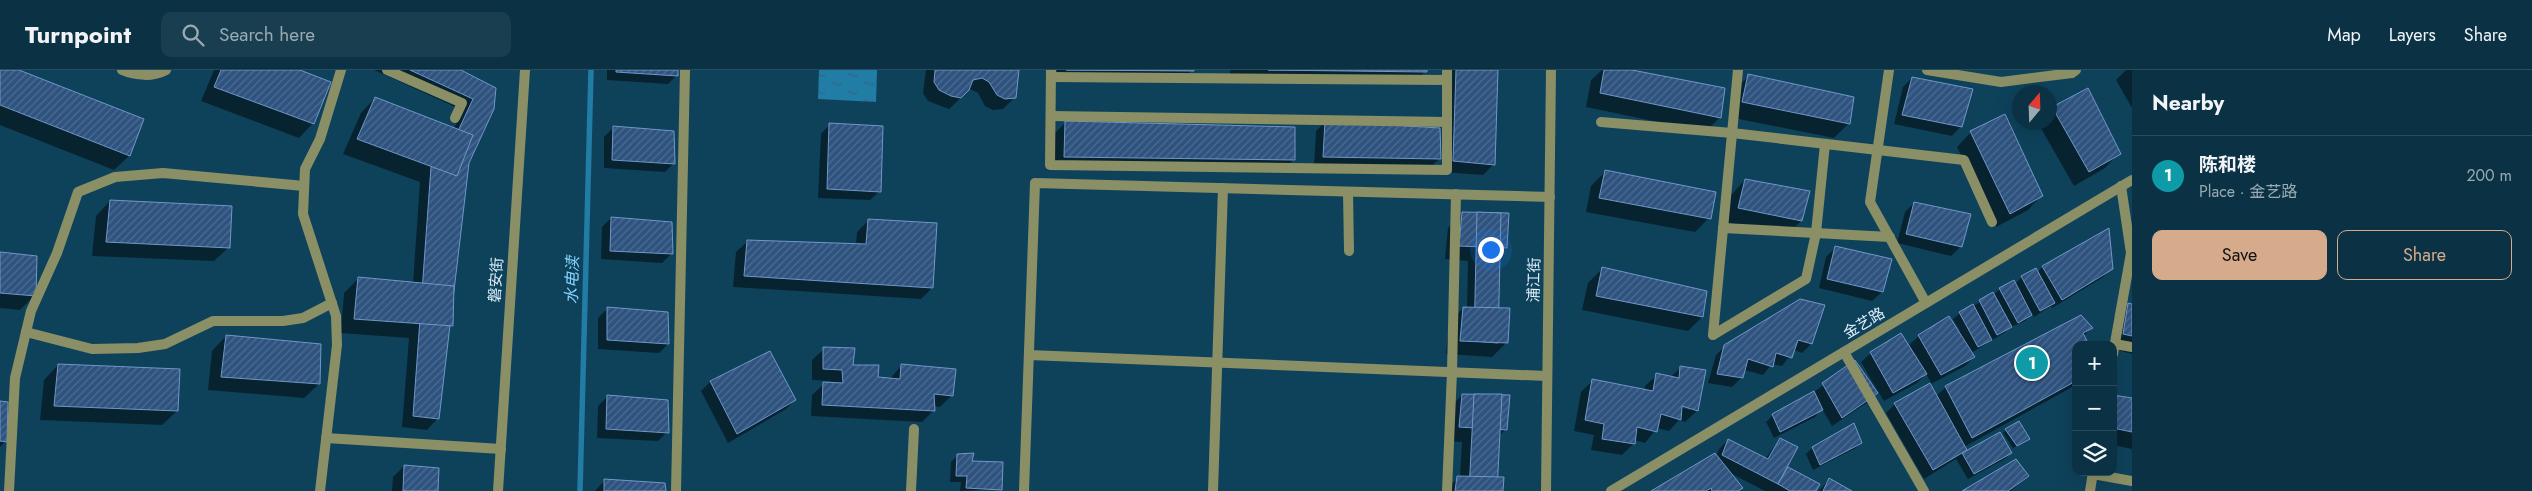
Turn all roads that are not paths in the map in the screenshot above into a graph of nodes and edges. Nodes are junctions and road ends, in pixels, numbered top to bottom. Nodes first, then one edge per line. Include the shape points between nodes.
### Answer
1 (122, 70) edge
2 (166, 70) edge
3 (341, 70) edge
4 (387, 70) edge
5 (524, 70) edge
6 (685, 70) edge
7 (1551, 70) edge
8 (1738, 70) edge
9 (1889, 70) edge
10 (1927, 70) edge
11 (2076, 70) edge
12 (1051, 74) edge
13 (1446, 75) edge
14 (1051, 116) junction
15 (455, 118) dead end
16 (1447, 122) junction
17 (1601, 122) dead end
18 (1732, 133) junction
19 (1825, 144) junction
20 (1877, 150) junction
21 (2132, 180) edge
22 (304, 186) junction
23 (2121, 186) junction
24 (1223, 188) junction
25 (1348, 192) junction
26 (1456, 194) junction
27 (1550, 197) junction
28 (1992, 222) dead end
29 (1723, 228) junction
30 (1816, 233) junction
31 (1890, 237) junction
32 (1349, 250) dead end
33 (2129, 272) edge
34 (2128, 288) edge
35 (1926, 302) junction
36 (332, 304) junction
37 (26, 332) junction
38 (2116, 341) edge
39 (2132, 347) edge
40 (2117, 349) edge
41 (1844, 352) junction
42 (1029, 355) junction
43 (1217, 363) junction
44 (1452, 372) junction
45 (1548, 376) junction
46 (914, 429) dead end
47 (326, 438) junction
48 (501, 449) junction
49 (2092, 476) edge
50 (2108, 476) edge
51 (2132, 481) edge
52 (9, 491) edge
53 (320, 491) edge
54 (498, 491) edge
55 (676, 491) edge
56 (911, 491) edge
57 (1024, 491) edge
58 (1213, 491) edge
59 (1447, 491) edge
60 (1546, 491) edge
61 (1611, 491) edge
62 (1924, 491) edge
63 (2090, 491) edge

1 - 2 street via 132,74 158,74
3 - 22 street via 320,139 305,169
4 - 15 street via 462,103
5 - 48 street, 磐安街
6 - 55 street
7 - 27 street, 浦江街
8 - 18 street
9 - 20 street
10 - 11 street via 2001,82
12 - 13 street
12 - 14 street
13 - 16 street
14 - 16 street
14 - 16 street via 1050,166 1447,170
17 - 18 street
18 - 19 street
18 - 29 street
19 - 20 street
19 - 30 street
20 - 28 street via 1964,160
20 - 31 street via 1870,202
21 - 23 street, 金艺路
22 - 36 street via 303,214
22 - 37 street via 163,173 114,177 78,192 57,253 31,311
23 - 33 street via 2130,253
23 - 35 street, 金艺路
24 - 25 street
24 - 42 street via 1035,183
24 - 43 street
25 - 26 street
25 - 32 street
26 - 27 street
26 - 44 street
27 - 45 street, 浦江街
29 - 30 street
29 - 30 street via 1713,335 1806,279
30 - 31 street
31 - 35 street
33 - 34 street
34 - 38 street
35 - 41 street, 金艺路
36 - 37 street via 303,318 283,321 213,320 165,344 138,348 92,349
36 - 47 street via 338,345
37 - 52 street via 15,378
39 - 40 street
41 - 61 street, 金艺路
41 - 62 street
42 - 43 street
42 - 57 street
43 - 44 street
43 - 58 street
44 - 45 street
44 - 59 street
45 - 60 street, 浦江街
46 - 56 street
47 - 48 street
47 - 53 street
48 - 54 street, 磐安街
49 - 63 street
50 - 51 street

